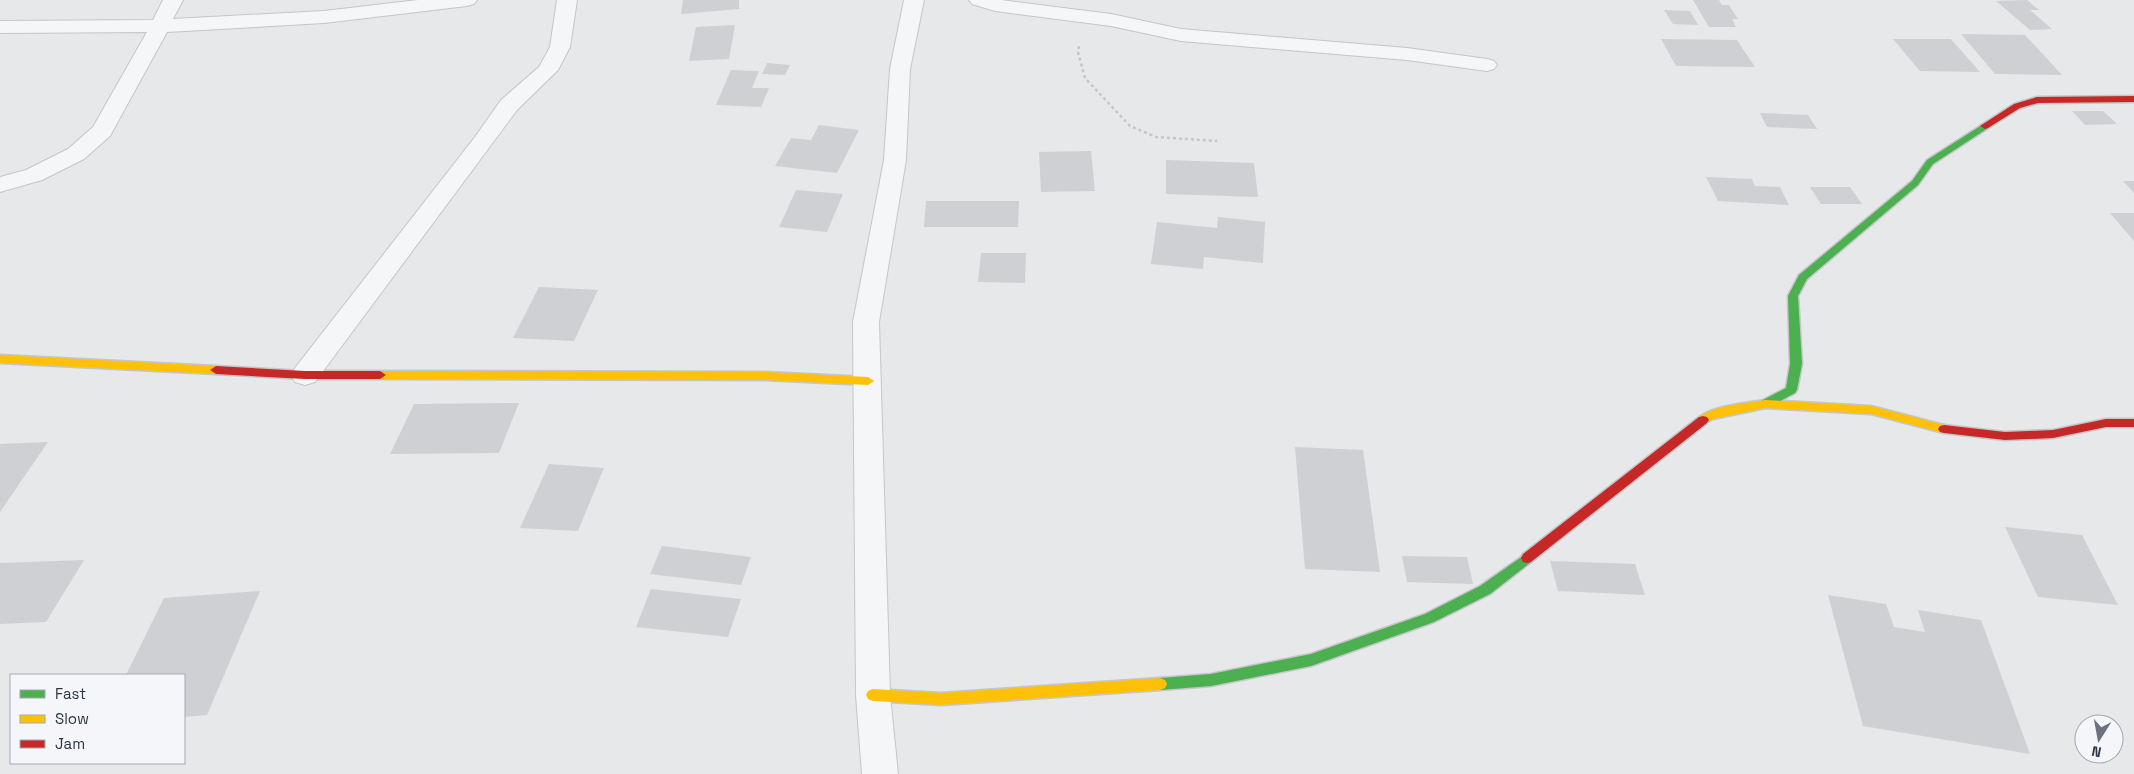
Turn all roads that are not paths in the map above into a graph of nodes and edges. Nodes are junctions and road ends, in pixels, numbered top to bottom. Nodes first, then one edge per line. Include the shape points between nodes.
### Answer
1 (173, 0) edge
2 (467, 0) edge
3 (567, 0) edge
4 (914, 0) edge
5 (979, 0) edge
6 (160, 26) junction
7 (0, 27) edge
8 (1487, 65) dead end
9 (2134, 99) edge
10 (0, 185) edge
11 (0, 359) edge
12 (305, 375) junction
13 (868, 381) junction
14 (1765, 404) junction
15 (2134, 423) edge
16 (873, 695) junction
17 (880, 774) edge

1 - 6 street
2 - 6 street via 324,17
3 - 12 street via 560,48 548,70 509,105
4 - 13 street via 900,69 895,160 866,322
5 - 8 street via 995,5 1111,20 1181,35 1407,54
6 - 7 street
6 - 10 street via 102,131 76,154 34,174
9 - 14 street via 2037,100 2017,106 1930,162 1915,183 1803,277 1794,296 1796,364 1791,390
11 - 12 street
12 - 13 street via 765,376
13 - 16 street
14 - 15 street via 1871,410 1942,429 2005,436 2053,434 2106,423
14 - 16 street via 1710,415 1485,590 1429,618 1312,660 1211,680 941,699
16 - 17 street

